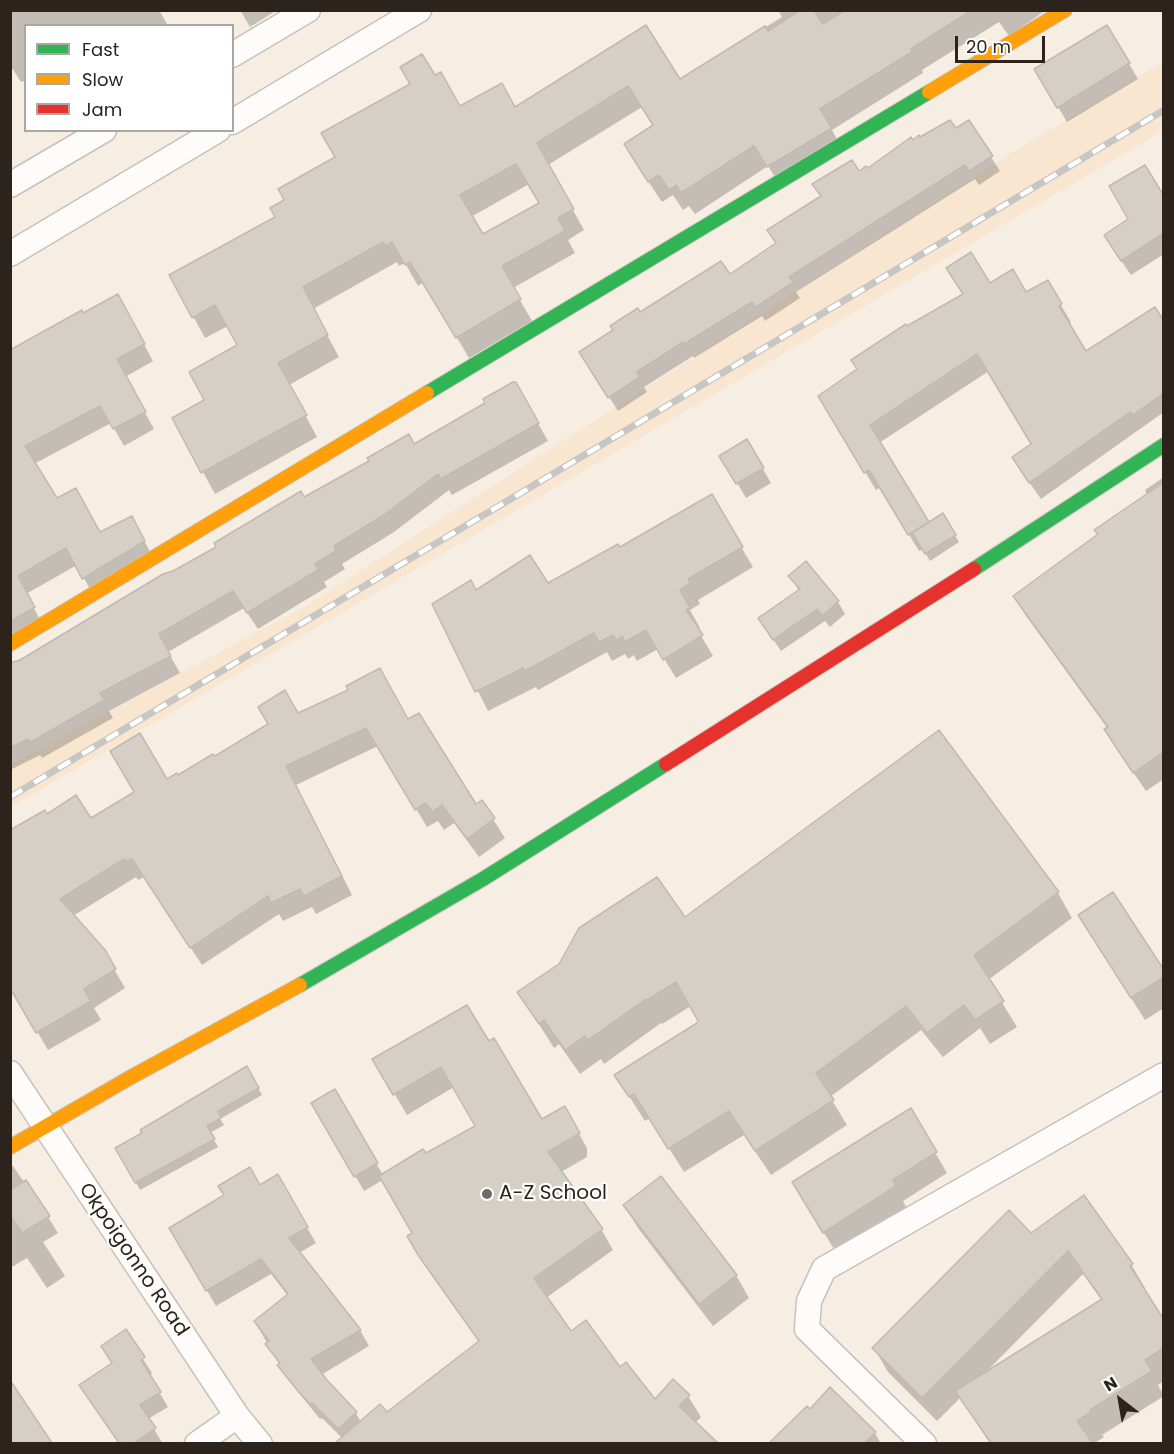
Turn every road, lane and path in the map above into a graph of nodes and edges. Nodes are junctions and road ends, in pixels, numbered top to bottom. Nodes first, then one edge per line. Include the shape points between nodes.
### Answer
1 (308, 10) edge
2 (419, 10) edge
3 (1065, 10) edge
4 (234, 54) edge
5 (234, 121) edge
6 (101, 132) edge
7 (215, 132) edge
8 (10, 185) edge
9 (10, 254) edge
10 (1164, 445) edge
11 (10, 644) edge
12 (10, 1074) edge
13 (1164, 1075) edge
14 (45, 1128) junction
15 (10, 1148) edge
16 (237, 1416) junction
17 (197, 1443) edge
18 (260, 1443) edge
19 (924, 1443) edge

1 - 4 street
2 - 5 street
3 - 11 street
6 - 8 street
7 - 9 street
10 - 14 street via 947,587 483,879
12 - 14 street, Okpoigonno Road
13 - 19 street via 824,1269 808,1301 807,1329
14 - 15 street
14 - 16 street, Okpoigonno Road
16 - 17 street
16 - 18 street, Okpoigonno Road

